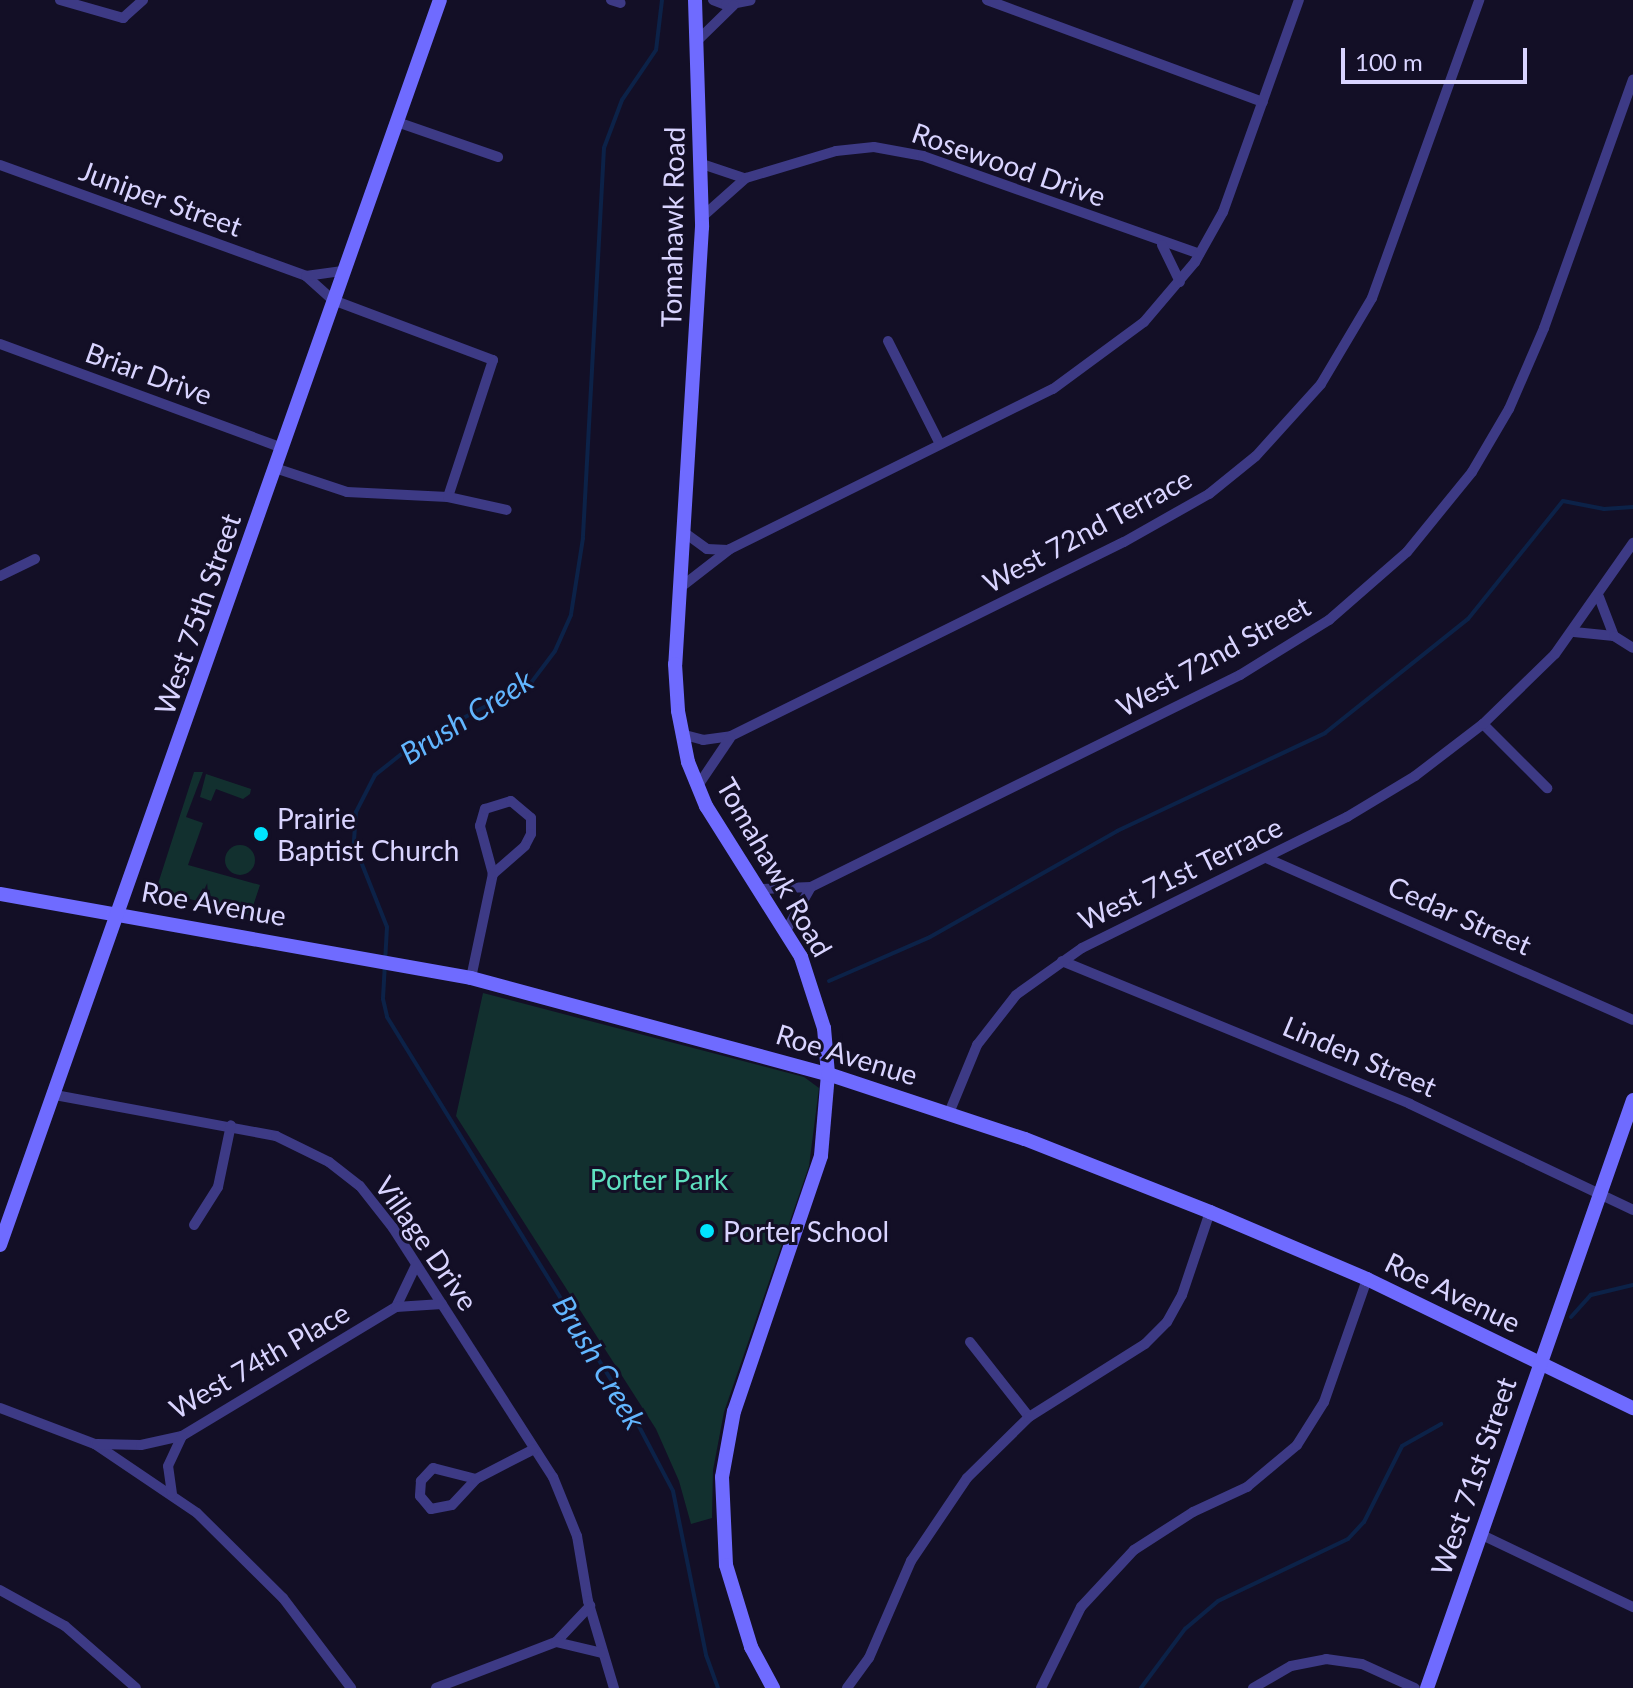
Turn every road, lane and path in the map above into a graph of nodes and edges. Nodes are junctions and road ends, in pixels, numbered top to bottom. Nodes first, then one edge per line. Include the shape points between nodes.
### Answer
1 (60, 0) edge
2 (143, 0) edge
3 (440, 0) edge
4 (695, 0) edge
5 (713, 0) edge
6 (751, 0) edge
7 (987, 0) edge
8 (1299, 0) edge
9 (1479, 0) edge
10 (734, 5) junction
11 (695, 43) junction
12 (1633, 79) edge
13 (1263, 102) junction
14 (397, 122) junction
15 (498, 157) dead end
16 (702, 164) junction
17 (0, 165) edge
18 (746, 178) junction
19 (702, 217) junction
20 (1161, 244) junction
21 (1199, 254) junction
22 (343, 271) junction
23 (306, 276) junction
24 (1180, 282) junction
25 (333, 300) junction
26 (888, 341) dead end
27 (0, 344) edge
28 (940, 444) junction
29 (282, 448) junction
30 (275, 468) junction
31 (448, 497) junction
32 (507, 510) dead end
33 (685, 533) junction
34 (1633, 543) edge
35 (730, 549) junction
36 (35, 559) dead end
37 (0, 576) edge
38 (681, 587) junction
39 (1599, 597) junction
40 (1574, 632) junction
41 (1614, 636) junction
42 (1633, 648) edge
43 (1483, 724) junction
44 (681, 734) junction
45 (731, 736) junction
46 (697, 787) junction
47 (1547, 788) dead end
48 (1266, 858) junction
49 (493, 874) junction
50 (811, 887) junction
51 (760, 889) junction
52 (0, 894) edge
53 (120, 912) junction
54 (787, 929) junction
55 (1062, 961) junction
56 (471, 978) junction
57 (1633, 1020) edge
58 (828, 1074) junction
59 (55, 1095) junction
60 (1633, 1100) edge
61 (949, 1113) junction
62 (231, 1125) junction
63 (1600, 1194) junction
64 (1633, 1210) edge
65 (1210, 1212) junction
66 (194, 1225) dead end
67 (0, 1245) edge
68 (416, 1265) junction
69 (1367, 1279) junction
70 (442, 1304) junction
71 (396, 1307) junction
72 (970, 1342) dead end
73 (1540, 1362) junction
74 (0, 1408) edge
75 (1633, 1408) edge
76 (1029, 1417) junction
77 (182, 1436) junction
78 (95, 1444) junction
79 (534, 1449) junction
80 (476, 1479) junction
81 (172, 1494) junction
82 (1480, 1534) junction
83 (0, 1590) edge
84 (590, 1606) junction
85 (1633, 1607) edge
86 (556, 1642) junction
87 (602, 1653) junction
88 (136, 1688) edge
89 (351, 1688) edge
90 (436, 1688) edge
91 (614, 1688) edge
92 (773, 1688) edge
93 (847, 1688) edge
94 (1041, 1688) edge
95 (1253, 1688) edge
96 (1415, 1688) edge
97 (1427, 1688) edge

1 - 2 street via 123,18
3 - 14 main road, West 75th Street
4 - 11 main road, Tomahawk Road
5 - 10 street
6 - 10 street
7 - 13 street
8 - 13 street
9 - 45 street, West 72nd Terrace via 1372,298 1321,384 1256,456 1209,494 1124,542
10 - 11 street
11 - 16 main road, Tomahawk Road
12 - 50 street, West 72nd Street via 1514,398 1472,472 1407,552 1329,620 1240,675
13 - 21 street via 1232,191
14 - 15 street
14 - 22 main road, West 75th Street
16 - 18 street
16 - 19 main road, Tomahawk Road
17 - 23 street, Juniper Street
18 - 19 street, Rosewood Drive
18 - 20 street, Rosewood Drive via 836,151 890,148
19 - 33 main road, Tomahawk Road
20 - 21 street, Rosewood Drive
20 - 24 street
21 - 24 street
22 - 23 street, Juniper Street
22 - 25 main road, West 75th Street
23 - 25 street, Juniper Street
24 - 28 street via 1144,322 1078,374
25 - 29 main road, West 75th Street
25 - 31 street, Juniper Street via 493,360
26 - 28 street
27 - 29 street, Briar Drive
28 - 35 street
29 - 30 main road, West 75th Street
30 - 31 street via 347,492
30 - 53 main road, West 75th Street
31 - 32 street
33 - 35 street via 707,549
33 - 38 main road, Tomahawk Road
34 - 39 street, West 71st Terrace
35 - 38 street
36 - 37 street
38 - 44 main road, Tomahawk Road via 675,664
39 - 40 street, West 71st Terrace
39 - 41 street
40 - 41 street
40 - 43 street, West 71st Terrace
41 - 42 street
43 - 47 street
43 - 48 street, West 71st Terrace via 1415,776
44 - 45 street, West 72nd Terrace via 703,740
44 - 46 main road, Tomahawk Road
45 - 46 street
46 - 51 main road, Tomahawk Road via 727,846
48 - 55 street, West 71st Terrace
48 - 57 street, Cedar Street
49 - 49 street via 480,826 485,809 511,801 531,818 531,834
49 - 56 street
50 - 51 street, West 72nd Street
50 - 54 street
51 - 54 main road, Tomahawk Road
52 - 53 main road, Roe Avenue
53 - 56 main road, Roe Avenue
53 - 59 main road, West 75th Street
54 - 58 main road, Tomahawk Road via 818,1002
55 - 61 street, West 71st Terrace via 1016,995 988,1027
55 - 63 street, Linden Street via 1410,1104
56 - 58 main road, Roe Avenue
58 - 61 main road, Roe Avenue
58 - 92 main road, Tomahawk Road via 821,1156 734,1411 722,1477 726,1565 751,1647
59 - 62 street, Village Drive
59 - 67 main road, West 75th Street
60 - 63 main road, West 71st Street
61 - 65 main road, Roe Avenue
62 - 66 street via 218,1187
62 - 68 street, Village Drive via 276,1136 343,1172 384,1214
63 - 64 street, Linden Street
63 - 73 main road, West 71st Street
65 - 69 main road, Roe Avenue
65 - 76 street via 1182,1295 1161,1329
68 - 70 street, Village Drive
68 - 71 street
69 - 73 main road, Roe Avenue
69 - 94 street via 1324,1402 1297,1445 1247,1487 1183,1517 1134,1550 1081,1607
70 - 71 street, West 74th Place
70 - 79 street, Village Drive
71 - 77 street, West 74th Place
72 - 76 street
73 - 75 main road, Roe Avenue
73 - 82 main road, West 71st Street
74 - 78 street
76 - 93 street via 967,1478 936,1519 911,1561 869,1658
77 - 78 street, West 74th Place via 141,1445
77 - 81 street via 168,1466
78 - 81 street
79 - 80 street
79 - 84 street, Village Drive via 553,1477 577,1536
80 - 80 street via 442,1509 431,1509 420,1496 421,1481 433,1468
81 - 89 street via 256,1568
82 - 85 street
82 - 97 main road, West 71st Street
83 - 88 street via 65,1626
84 - 86 street
84 - 87 street, Village Drive
86 - 87 street
86 - 90 street
87 - 91 street, Village Drive
95 - 96 street via 1291,1666 1326,1659 1362,1664

